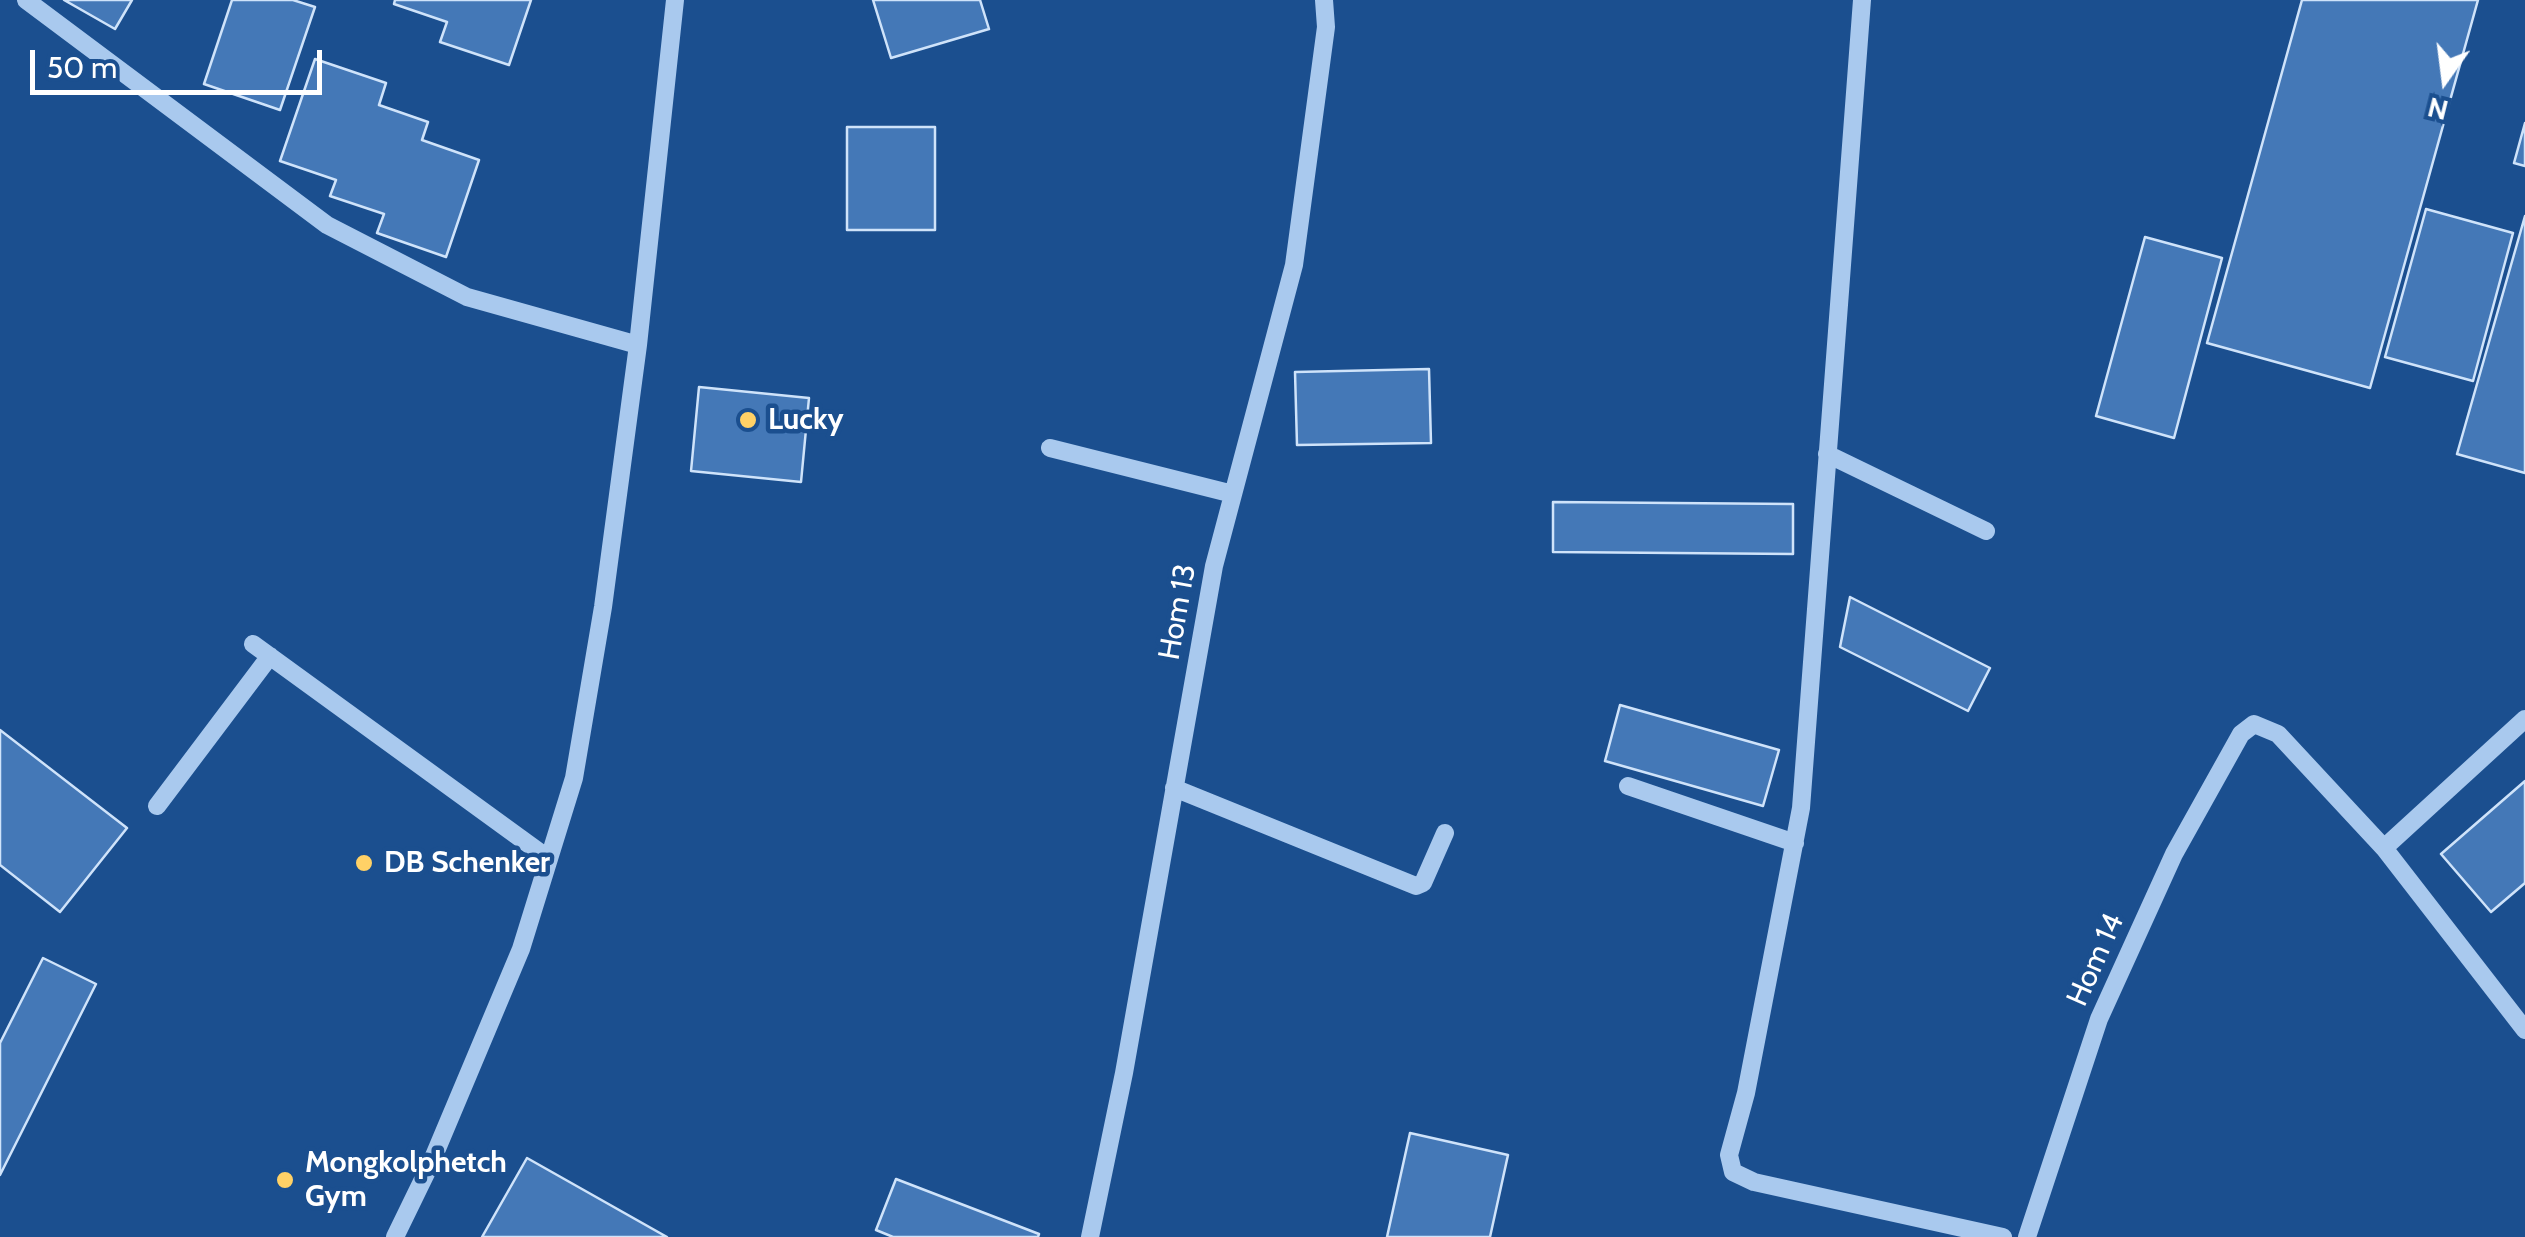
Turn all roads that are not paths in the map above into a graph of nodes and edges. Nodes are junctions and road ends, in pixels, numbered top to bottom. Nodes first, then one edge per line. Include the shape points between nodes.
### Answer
1 (26, 0) edge
2 (675, 0) edge
3 (1324, 0) edge
4 (1862, 0) edge
5 (638, 345) junction
6 (1050, 448) dead end
7 (1827, 454) junction
8 (1233, 494) junction
9 (1986, 531) dead end
10 (252, 644) dead end
11 (270, 656) junction
12 (2525, 719) edge
13 (1628, 786) dead end
14 (1174, 788) junction
15 (157, 806) dead end
16 (1445, 833) dead end
17 (1795, 842) junction
18 (2384, 848) junction
19 (549, 859) junction
20 (2525, 1030) edge
21 (396, 1237) edge
22 (1090, 1237) edge
23 (2003, 1237) edge
24 (2027, 1237) edge

1 - 5 street via 327,225 467,297
2 - 5 street
3 - 8 street, Hom 13 via 1326,27 1294,265
4 - 7 street
5 - 19 street via 574,778
6 - 8 street
7 - 9 street
7 - 17 street
8 - 14 street, Hom 13
10 - 11 street
11 - 15 street
11 - 19 street
12 - 18 street
13 - 17 street
14 - 16 street via 1416,886
14 - 22 street, Hom 13
17 - 23 street via 1729,1155 1733,1172
18 - 20 street
18 - 24 street, Hom 14 via 2278,734 2254,724 2241,734 2174,854 2099,1019
19 - 21 street via 521,949

